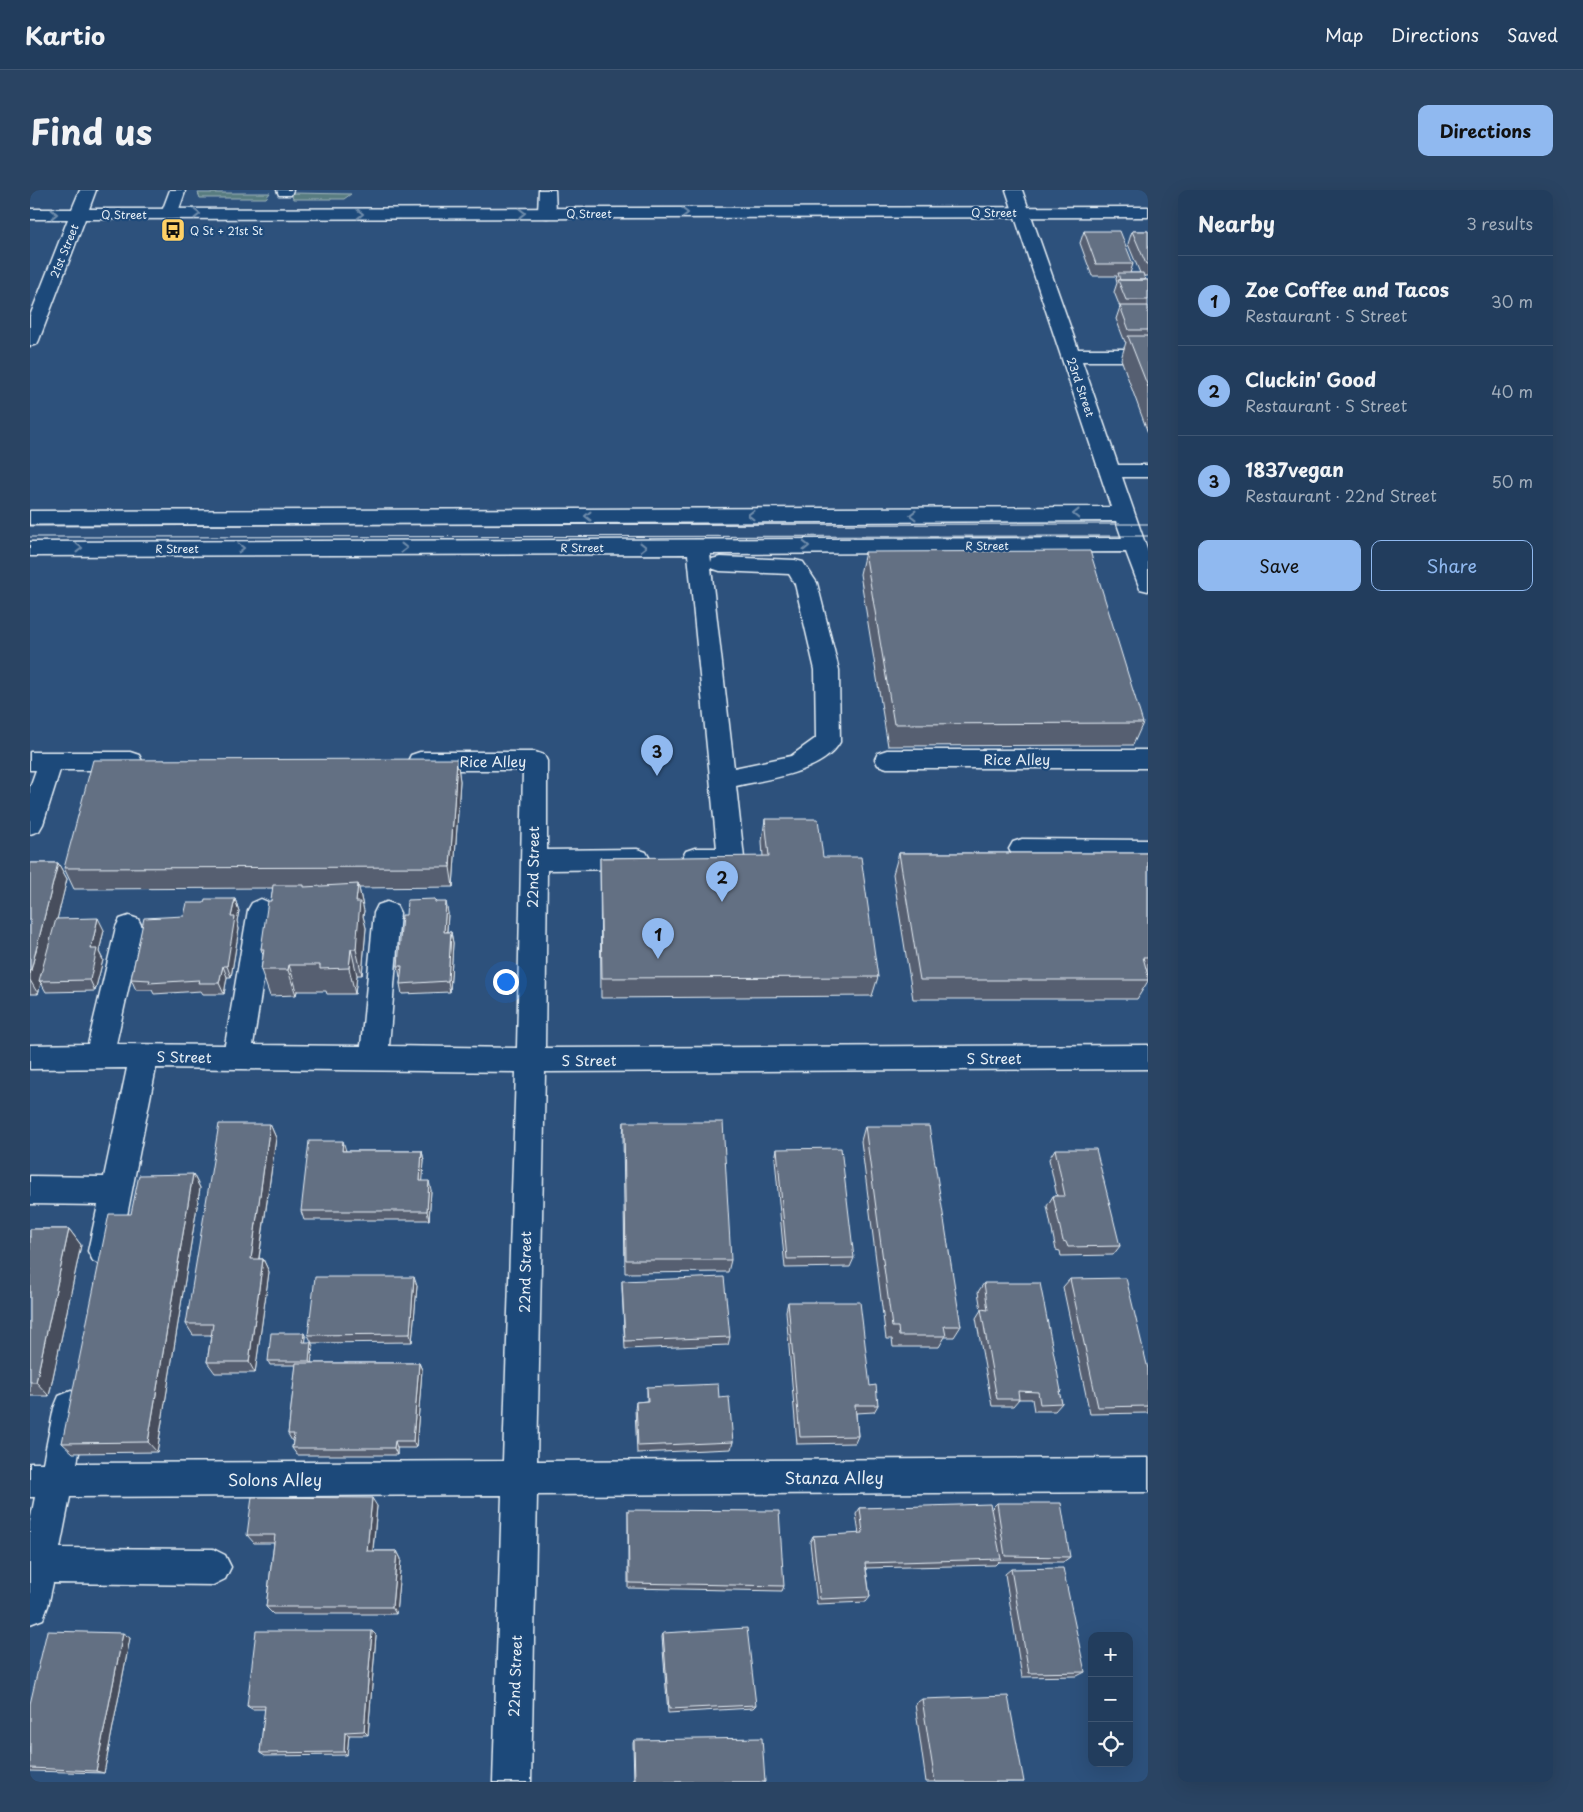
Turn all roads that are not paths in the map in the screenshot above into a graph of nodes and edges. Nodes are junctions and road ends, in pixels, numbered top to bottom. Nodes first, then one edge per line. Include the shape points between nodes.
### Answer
1 (88, 190) edge
2 (547, 190) edge
3 (1014, 190) edge
4 (177, 192) dead end
5 (1022, 212) junction
6 (1148, 212) edge
7 (547, 213) junction
8 (30, 214) edge
9 (79, 214) junction
10 (170, 214) junction
11 (30, 340) edge
12 (1070, 355) junction
13 (1148, 355) edge
14 (1110, 471) junction
15 (1148, 471) edge
16 (1124, 514) junction
17 (30, 518) edge
18 (1135, 545) junction
19 (30, 549) edge
20 (699, 554) junction
21 (1148, 584) edge
22 (887, 759) dead end
23 (1148, 759) edge
24 (40, 761) edge
25 (149, 761) edge
26 (395, 761) edge
27 (535, 761) joint
28 (723, 780) junction
29 (30, 824) edge
30 (1022, 849) dead end
31 (1148, 850) edge
32 (533, 860) junction
33 (261, 910) dead end
34 (387, 913) dead end
35 (128, 927) dead end
36 (99, 1056) junction
37 (144, 1056) junction
38 (30, 1057) edge
39 (1148, 1057) edge
40 (237, 1058) junction
41 (374, 1059) junction
42 (529, 1060) junction
43 (30, 1190) edge
44 (116, 1191) junction
45 (98, 1278) edge
46 (76, 1384) edge
47 (1148, 1475) edge
48 (520, 1478) junction
49 (43, 1480) edge
50 (39, 1565) junction
51 (213, 1567) dead end
52 (30, 1606) edge
53 (512, 1782) edge

1 - 9 street, 21st Street
2 - 7 street
3 - 5 street, 23rd Street
4 - 10 street
5 - 6 street, Q Street
7 -> 5 street, Q Street
5 - 12 street, 23rd Street
10 -> 7 street, Q Street
8 -> 9 street, Q Street
9 - 10 street, Q Street
9 - 11 street, 21st Street
12 - 13 street
12 - 14 street, 23rd Street
14 - 15 street
14 - 16 street, 23rd Street
16 -> 17 street
16 - 18 street, 23rd Street
20 -> 18 street, R Street
18 - 21 street, 23rd Street
19 -> 20 street, R Street
20 - 28 street
20 - 28 street via 795,568 806,583 827,670 828,742 798,762
22 - 23 street, Rice Alley
24 - 25 street
24 - 29 street
26 - 27 street, Rice Alley
27 - 32 street, 22nd Street
28 - 32 street via 731,858
30 - 31 street
32 - 42 street, 22nd Street
33 - 40 street
34 - 41 street
35 - 36 street
36 - 37 street, S Street
36 - 38 street, S Street
37 - 40 street, S Street
37 - 44 street
39 - 42 street, S Street
40 - 41 street, S Street
41 - 42 street, S Street
42 - 48 street, 22nd Street
43 - 44 street
44 - 45 street
46 - 49 street
47 - 48 street, Stanza Alley
48 - 49 street, Solons Alley
48 - 53 street, 22nd Street
49 - 50 street
50 - 51 street
50 - 52 street

